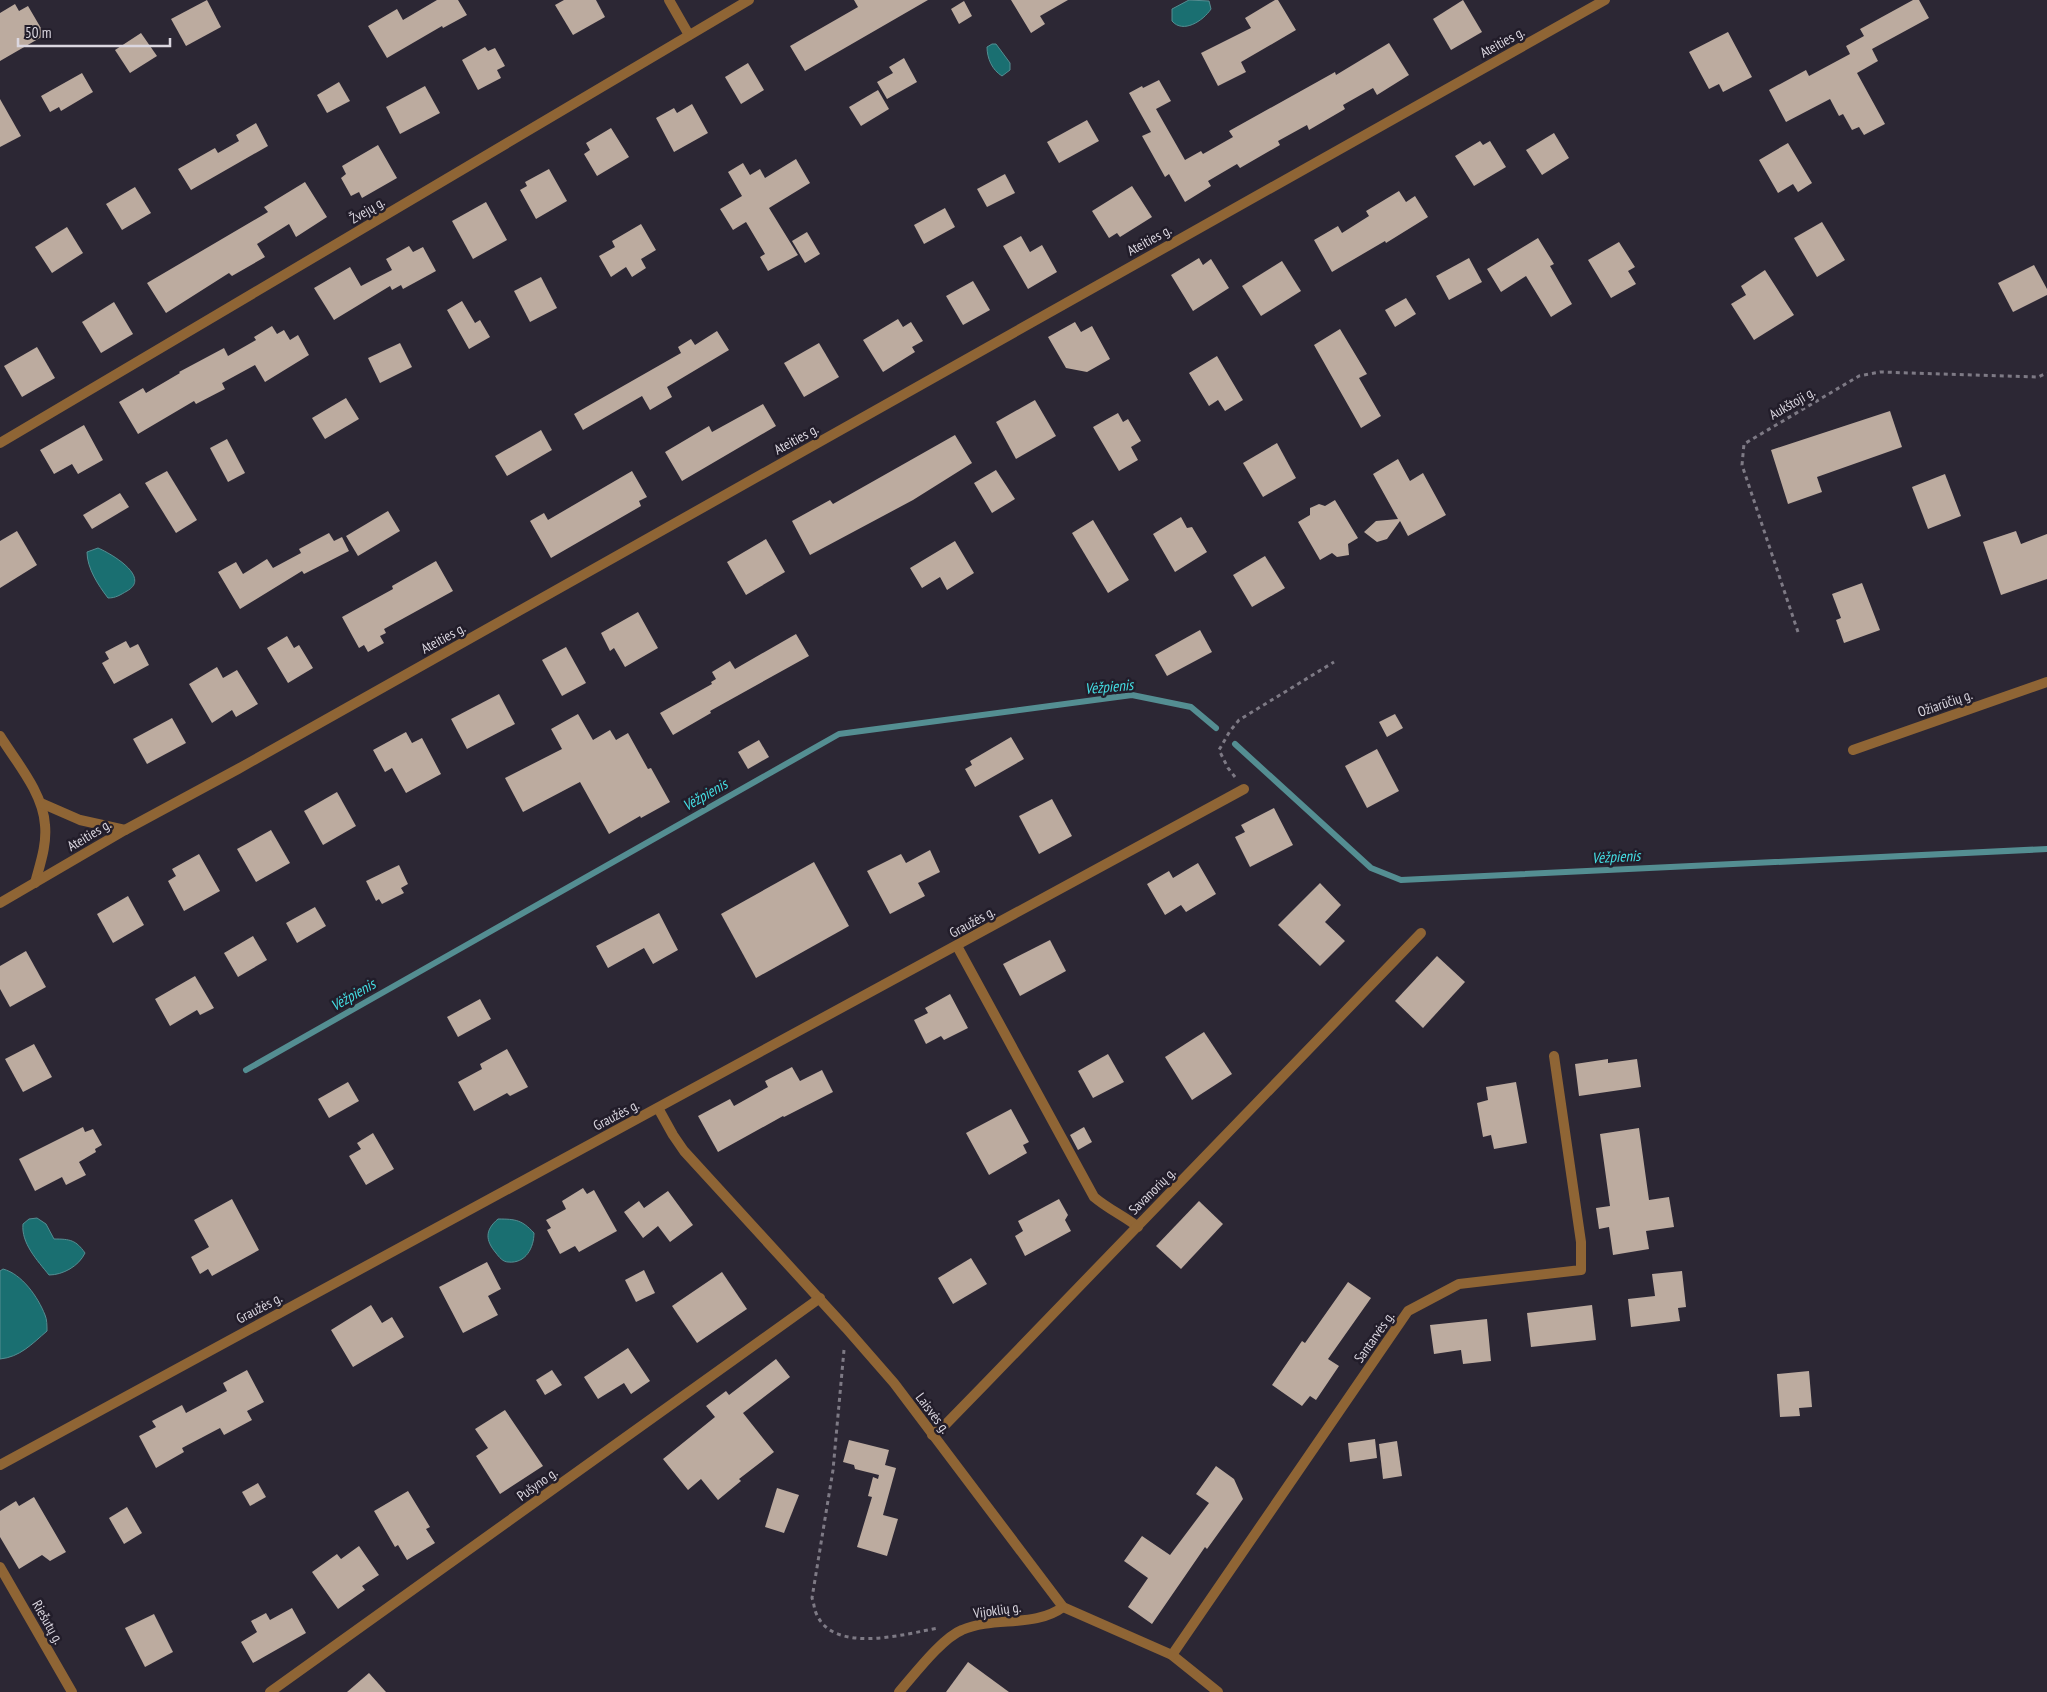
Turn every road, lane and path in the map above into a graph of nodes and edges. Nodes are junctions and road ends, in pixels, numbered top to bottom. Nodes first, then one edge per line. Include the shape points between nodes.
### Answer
1 (669, 0) edge
2 (749, 0) edge
3 (1605, 0) edge
4 (689, 35) junction
5 (2047, 373) edge
6 (0, 443) edge
7 (1798, 632) dead end
8 (1334, 662) dead end
9 (2047, 682) edge
10 (0, 736) edge
11 (1853, 750) dead end
12 (1244, 789) joint
13 (41, 803) junction
14 (125, 830) junction
15 (36, 883) junction
16 (0, 903) edge
17 (1422, 933) dead end
18 (957, 946) junction
19 (1554, 1056) dead end
20 (658, 1108) junction
21 (1138, 1227) junction
22 (820, 1298) junction
23 (846, 1328) junction
24 (932, 1435) junction
25 (0, 1465) edge
26 (0, 1567) edge
27 (1063, 1607) junction
28 (945, 1626) dead end
29 (1172, 1655) junction
30 (72, 1692) edge
31 (270, 1692) edge
32 (899, 1692) edge
33 (1218, 1692) edge

1 - 4 street
2 - 4 street, Žvejų g.
3 - 14 street, Ateities g.
4 - 6 street, Žvejų g.
5 - 7 path, Aukštoji g. via 2038,377 1880,372 1859,376 1744,444 1742,465
8 - 12 path via 1239,720 1230,731 1219,750
9 - 11 street, Ožiarūčių g.
10 - 13 street
12 - 18 street, Graužės g.
13 - 14 street via 80,820
13 - 15 street via 44,848
14 - 15 street, Ateities g.
15 - 16 street, Ateities g.
17 - 21 street, Savanorių g.
18 - 20 street, Graužės g.
18 - 21 street, Savanorių g. via 1094,1198
19 - 29 street, Santarvės g. via 1581,1242 1581,1270 1459,1284 1408,1311
20 - 22 street, Laisvės g. via 684,1151
20 - 25 street, Graužės g.
21 - 24 street
22 - 23 street, Laisvės g.
22 - 31 street, Pušyno g.
23 - 24 street, Laisvės g. via 894,1383
23 - 28 path via 833,1470 812,1598 816,1614 826,1627 847,1638 875,1639
24 - 27 street, Laisvės g.
26 - 30 street, Riešutų g.
27 - 29 street, Laisvės g.
27 - 32 street, Vijoklių g. via 1053,1615 981,1624 961,1630 942,1645
29 - 33 street, Laisvės g.

